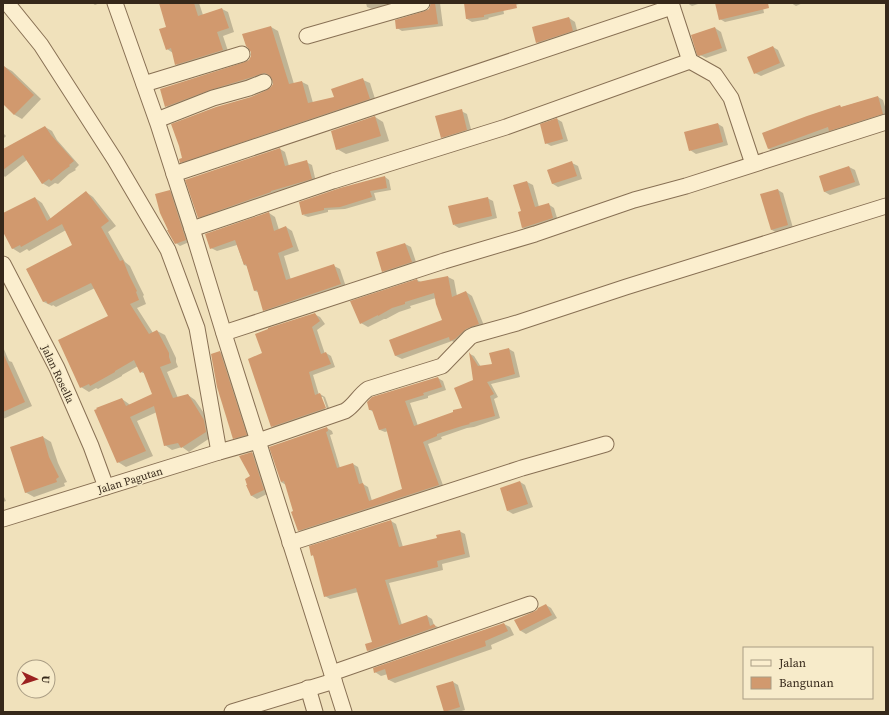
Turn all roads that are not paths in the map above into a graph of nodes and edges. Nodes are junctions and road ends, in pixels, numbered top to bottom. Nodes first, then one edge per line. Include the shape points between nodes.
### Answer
1 (7, 3) edge
2 (115, 3) edge
3 (422, 3) edge
4 (672, 5) edge
5 (307, 36) dead end
6 (242, 54) dead end
7 (690, 61) junction
8 (264, 82) dead end
9 (144, 84) junction
10 (157, 120) junction
11 (886, 122) edge
12 (753, 164) junction
13 (174, 174) junction
14 (886, 206) edge
15 (192, 229) junction
16 (3, 264) edge
17 (224, 333) junction
18 (258, 441) junction
19 (606, 444) dead end
20 (219, 452) junction
21 (106, 487) junction
22 (3, 519) edge
23 (290, 543) junction
24 (530, 604) dead end
25 (333, 677) junction
26 (308, 688) junction
27 (232, 712) edge
28 (315, 712) edge
29 (344, 712) edge

1 - 20 street via 41,45 115,160 168,250 197,328
2 - 9 street
3 - 5 street
4 - 7 street
4 - 13 street
6 - 9 street
7 - 12 street via 715,75 731,98
7 - 15 street via 506,127 333,181
8 - 10 street
9 - 10 street
10 - 13 street
11 - 12 street
12 - 17 street
13 - 15 street
14 - 18 street, Jalan Pagutan via 472,336 442,366 371,388 363,392 345,411
15 - 17 street
16 - 21 street, Jalan Rosella via 57,368
17 - 18 street
18 - 20 street, Jalan Pagutan
18 - 23 street
19 - 23 street via 522,468
20 - 21 street, Jalan Pagutan
21 - 22 street, Jalan Pagutan
23 - 25 street
24 - 25 street
25 - 26 street
25 - 29 street
26 - 27 street
26 - 28 street

